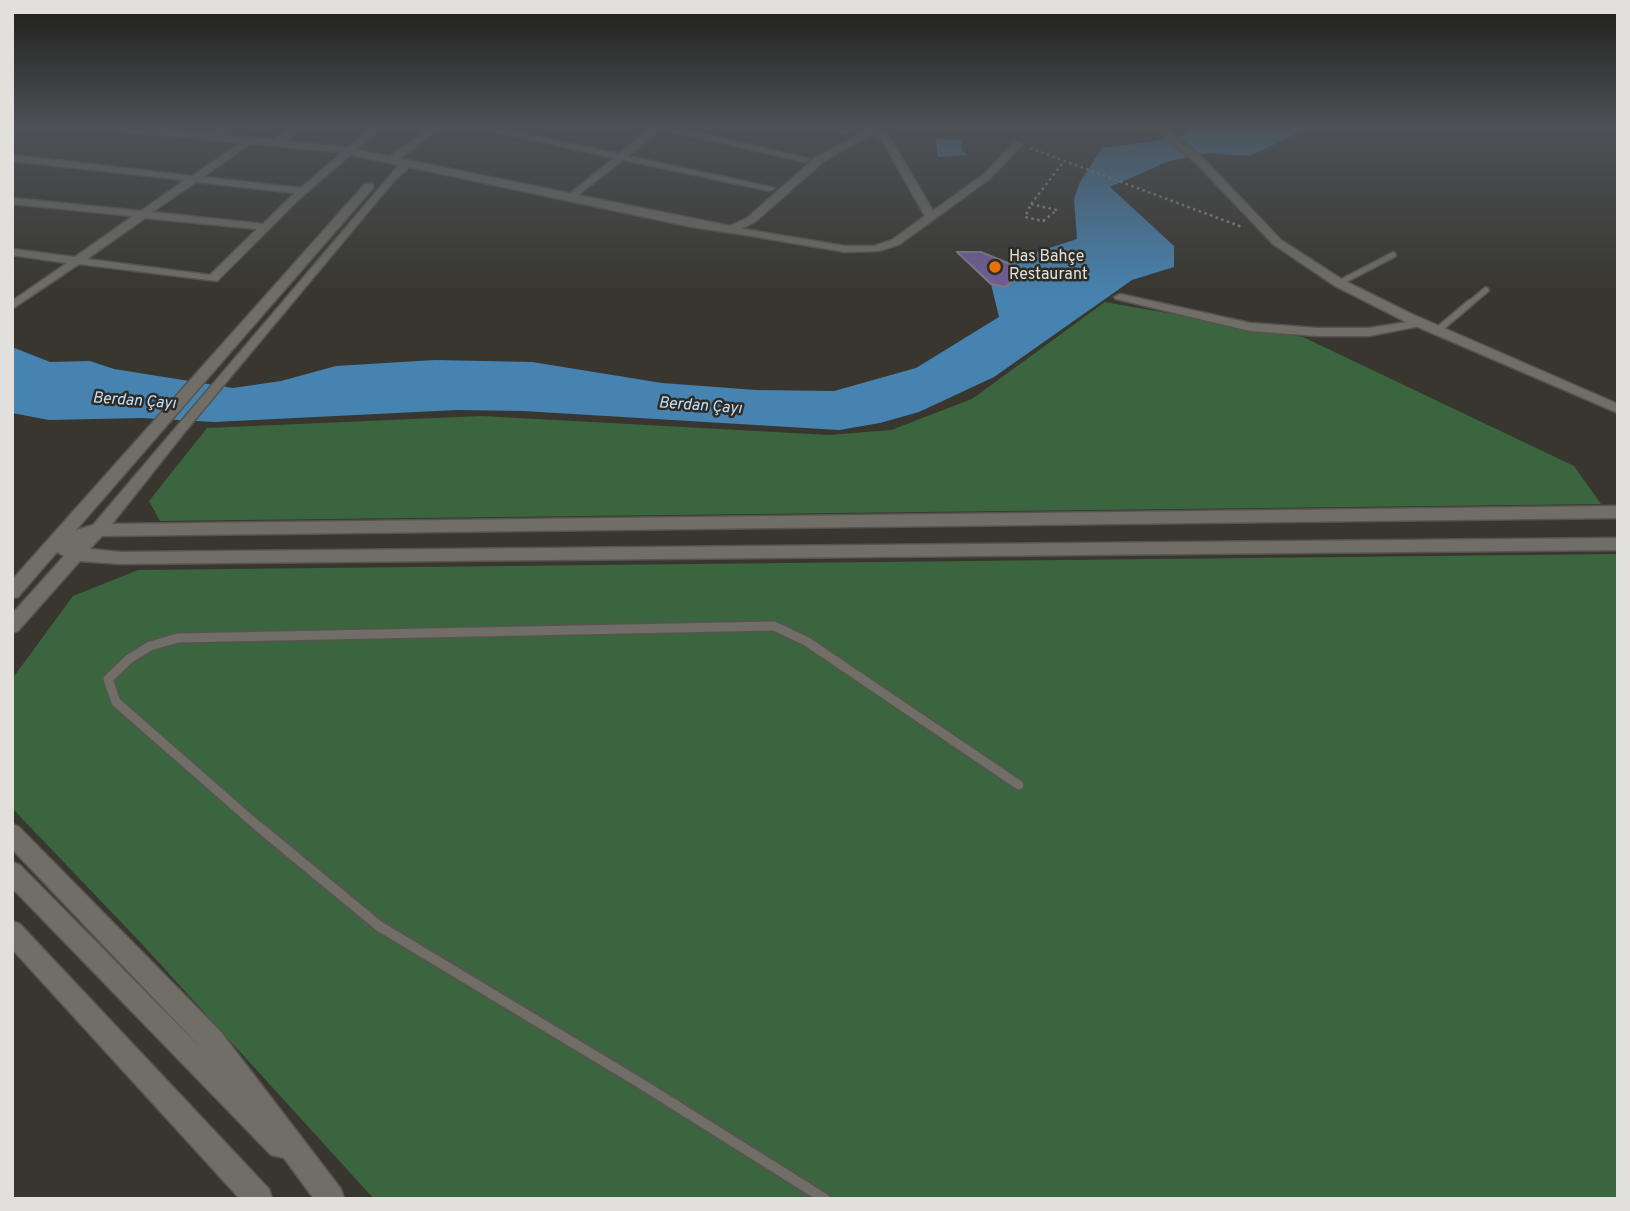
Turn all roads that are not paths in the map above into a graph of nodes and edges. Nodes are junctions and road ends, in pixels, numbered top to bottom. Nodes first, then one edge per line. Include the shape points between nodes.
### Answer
1 (187, 184) edge
2 (241, 184) edge
3 (311, 184) edge
4 (371, 184) edge
5 (386, 184) edge
6 (505, 184) edge
7 (588, 184) edge
8 (749, 184) edge
9 (775, 184) edge
10 (792, 184) edge
11 (912, 184) edge
12 (977, 184) edge
13 (1221, 184) edge
14 (770, 188) junction
15 (303, 191) junction
16 (570, 198) junction
17 (12, 201) edge
18 (141, 216) junction
19 (931, 217) junction
20 (702, 225) junction
21 (265, 227) junction
22 (732, 230) junction
23 (12, 252) edge
24 (1393, 256) dead end
25 (78, 261) junction
26 (1339, 283) junction
27 (1486, 290) dead end
28 (1120, 298) dead end
29 (12, 306) edge
30 (1420, 323) junction
31 (1438, 330) junction
32 (1618, 409) edge
33 (1618, 512) edge
34 (96, 530) junction
35 (54, 543) junction
36 (1618, 544) edge
37 (74, 554) junction
38 (12, 592) edge
39 (12, 626) edge
40 (1018, 785) dead end
41 (12, 834) edge
42 (12, 872) edge
43 (12, 932) edge
44 (252, 1197) edge
45 (331, 1199) edge
46 (825, 1199) edge

1 - 18 street
2 - 15 street
3 - 15 street
4 - 35 street
5 - 34 street
6 - 16 street
7 - 16 street
8 - 14 street
9 - 14 street
10 - 22 street via 751,220
11 - 19 street
12 - 19 street
13 - 26 street via 1277,242
14 - 20 street via 740,215
15 - 21 street
16 - 20 street
17 - 18 street
18 - 21 street
18 - 25 street
19 - 22 street via 896,242 875,249 845,249
20 - 22 street
21 - 25 street via 214,279
23 - 25 street
24 - 26 lane
25 - 29 street
26 - 30 street
27 - 31 lane
28 - 30 street via 1197,317 1277,329 1368,332
30 - 31 street
31 - 32 street
33 - 34 street
34 - 35 street
34 - 37 street
35 - 37 street
35 - 38 street
36 - 37 street via 135,558
37 - 39 street
40 - 46 lane via 807,641 774,626 178,638 150,646 108,679 116,702 379,926
41 - 45 street via 212,1041
42 - 45 street
43 - 44 street

